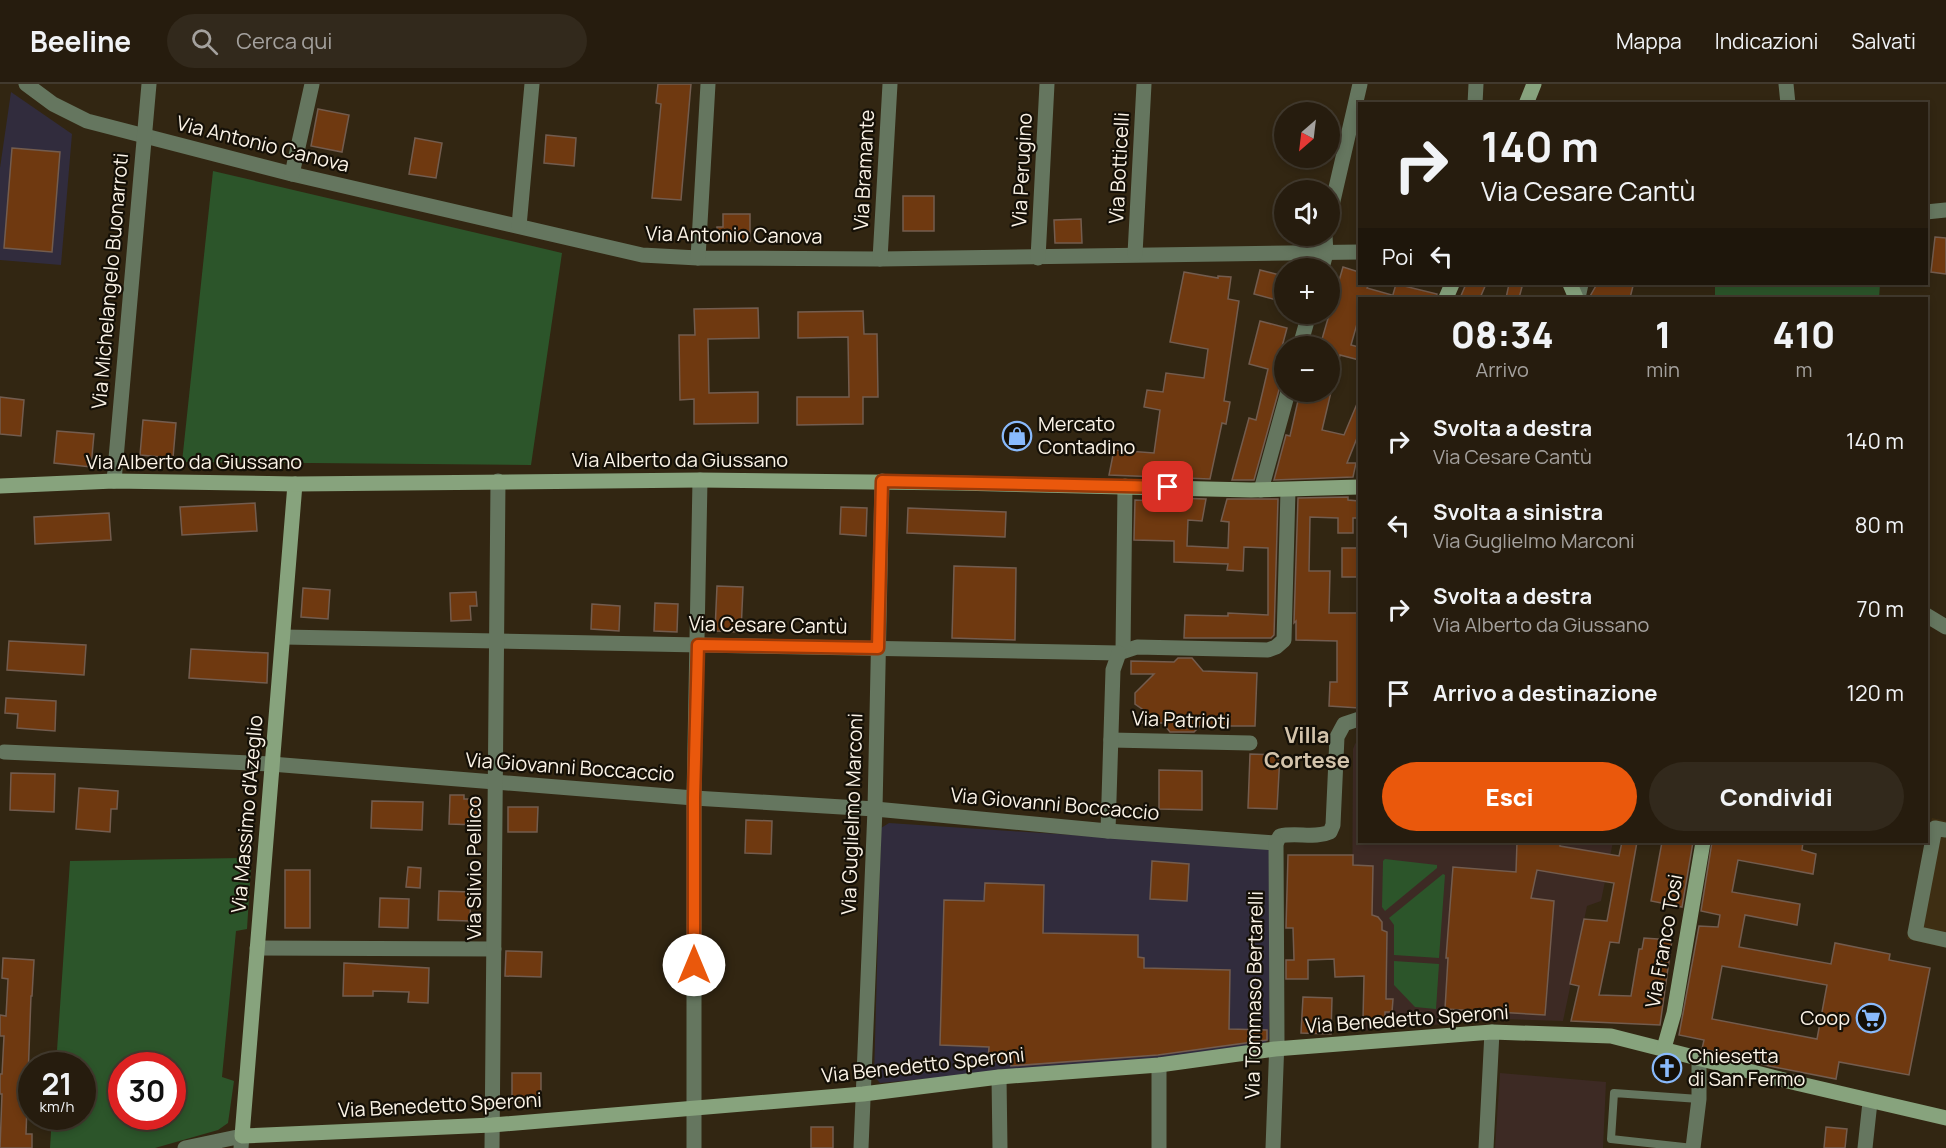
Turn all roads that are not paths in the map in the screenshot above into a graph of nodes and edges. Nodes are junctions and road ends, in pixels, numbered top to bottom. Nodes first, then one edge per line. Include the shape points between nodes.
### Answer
1 (26, 84) edge
2 (149, 84) edge
3 (312, 84) edge
4 (532, 84) edge
5 (708, 84) edge
6 (890, 84) edge
7 (1047, 84) edge
8 (1144, 84) edge
9 (1360, 84) edge
10 (1476, 84) edge
11 (1534, 84) edge
12 (1786, 84) edge
13 (1475, 102) edge
14 (1527, 102) edge
15 (1788, 102) edge
16 (143, 135) junction
17 (292, 174) junction
18 (1338, 180) edge
19 (1946, 210) edge
20 (1928, 212) edge
21 (519, 226) junction
22 (1326, 246) edge
23 (1358, 252) edge
24 (1326, 253) junction
25 (1135, 254) junction
26 (698, 258) junction
27 (1038, 258) junction
28 (1325, 258) edge
29 (880, 259) junction
30 (1285, 402) edge
31 (700, 480) junction
32 (114, 481) junction
33 (498, 481) junction
34 (882, 481) junction
35 (295, 484) junction
36 (0, 486) edge
37 (1125, 486) junction
38 (1358, 487) edge
39 (1261, 490) junction
40 (1288, 490) junction
41 (1928, 616) edge
42 (1946, 627) edge
43 (283, 637) junction
44 (496, 643) junction
45 (698, 645) junction
46 (878, 648) junction
47 (1121, 652) junction
48 (1358, 719) edge
49 (1111, 740) junction
50 (1250, 743) dead end
51 (4, 752) dead end
52 (272, 764) junction
53 (496, 782) junction
54 (694, 798) junction
55 (875, 809) junction
56 (1108, 831) junction
57 (1946, 831) edge
58 (1276, 843) junction
59 (1703, 843) edge
60 (1946, 940) edge
61 (257, 948) junction
62 (494, 949) junction
63 (1492, 1032) junction
64 (1665, 1048) junction
65 (1275, 1049) junction
66 (1699, 1058) junction
67 (1159, 1065) junction
68 (999, 1077) junction
69 (863, 1094) junction
70 (1699, 1099) junction
71 (1870, 1102) junction
72 (695, 1108) junction
73 (1946, 1118) edge
74 (492, 1125) junction
75 (242, 1142) edge
76 (185, 1148) edge
77 (492, 1148) edge
78 (694, 1148) edge
79 (861, 1148) edge
80 (1000, 1148) edge
81 (1159, 1148) edge
82 (1273, 1148) edge
83 (1486, 1148) edge
84 (1693, 1148) edge
85 (1865, 1148) edge

1 - 16 street, Via Antonio Canova via 53,104 87,121
2 - 16 street, Via Michelangelo Buonarroti
3 - 17 street
4 - 21 street
5 - 26 street
6 - 29 street, Via Bramante
7 - 27 street, Via Perugino
8 - 25 street, Via Botticelli
9 - 18 street
10 - 13 street
11 - 14 street
12 - 15 street
16 - 17 street, Via Antonio Canova
16 - 32 street, Via Michelangelo Buonarroti
17 - 21 street, Via Antonio Canova
19 - 20 street
21 - 26 street, Via Antonio Canova via 642,255
22 - 24 street
23 - 24 street, Via Antonio Canova
24 - 25 street, Via Antonio Canova
24 - 28 street
25 - 27 street, Via Antonio Canova
26 - 29 street, Via Antonio Canova
27 - 29 street, Via Antonio Canova
30 - 39 street
31 - 33 street, Via Alberto da Giussano
31 - 34 street, Via Alberto da Giussano
31 - 45 street
32 - 35 street, Via Alberto da Giussano
32 - 36 street, Via Alberto da Giussano
33 - 35 street, Via Alberto da Giussano
33 - 44 street, Via Silvio Pellico
34 - 37 street, Via Alberto da Giussano
34 - 46 street, Via Guglielmo Marconi
35 - 43 street, Via Massimo d'Azeglio
37 - 39 street, Via Alberto da Giussano
37 - 47 street
38 - 40 street, Via Alberto da Giussano
39 - 40 street, Via Alberto da Giussano
40 - 47 street, Via Cesare Cantù via 1284,640 1268,650 1137,647
41 - 42 street
43 - 44 street, Via Cesare Cantù
43 - 52 street, Via Massimo d'Azeglio
44 - 45 street, Via Cesare Cantù
44 - 53 street, Via Silvio Pellico
45 - 46 street, Via Cesare Cantù
45 - 54 street
46 - 47 street, Via Cesare Cantù
46 - 55 street, Via Guglielmo Marconi
47 - 49 street via 1113,670
48 - 58 street via 1344,724 1337,737 1330,832 1323,836 1291,833 1280,836
49 - 50 street, Via Patrioti
49 - 56 street
51 - 52 street, Via Giovanni Boccaccio
52 - 53 street, Via Giovanni Boccaccio
52 - 61 street, Via Massimo d'Azeglio
53 - 54 street, Via Giovanni Boccaccio
53 - 62 street, Via Silvio Pellico
54 - 55 street, Via Giovanni Boccaccio
54 - 72 street
55 - 56 street, Via Giovanni Boccaccio
55 - 69 street, Via Guglielmo Marconi
56 - 58 street, Via Giovanni Boccaccio
57 - 60 street via 1935,828 1915,933
58 - 65 street, Via Tommaso Bertarelli
59 - 64 street, Via Franco Tosi
61 - 62 street
61 - 75 street, Via Massimo d'Azeglio
62 - 74 street, Via Silvio Pellico
63 - 64 street, Via Benedetto Speroni via 1611,1036
63 - 65 street, Via Benedetto Speroni
63 - 83 street
64 - 66 street, Via Benedetto Speroni
65 - 67 street, Via Benedetto Speroni
65 - 82 street, Via Tommaso Bertarelli
66 - 70 street
66 - 71 street, Via Benedetto Speroni
67 - 68 street, Via Benedetto Speroni
67 - 81 street
68 - 69 street, Via Benedetto Speroni
68 - 80 street
69 - 72 street, Via Benedetto Speroni
69 - 79 street, Via Guglielmo Marconi
70 - 84 street
70 - 84 lane via 1614,1093 1611,1139
71 - 73 street, Via Benedetto Speroni
71 - 85 street
72 - 74 street, Via Benedetto Speroni
72 - 78 street
74 - 75 street, Via Benedetto Speroni
74 - 77 street, Via Silvio Pellico
75 - 76 street, Via Benedetto Speroni

